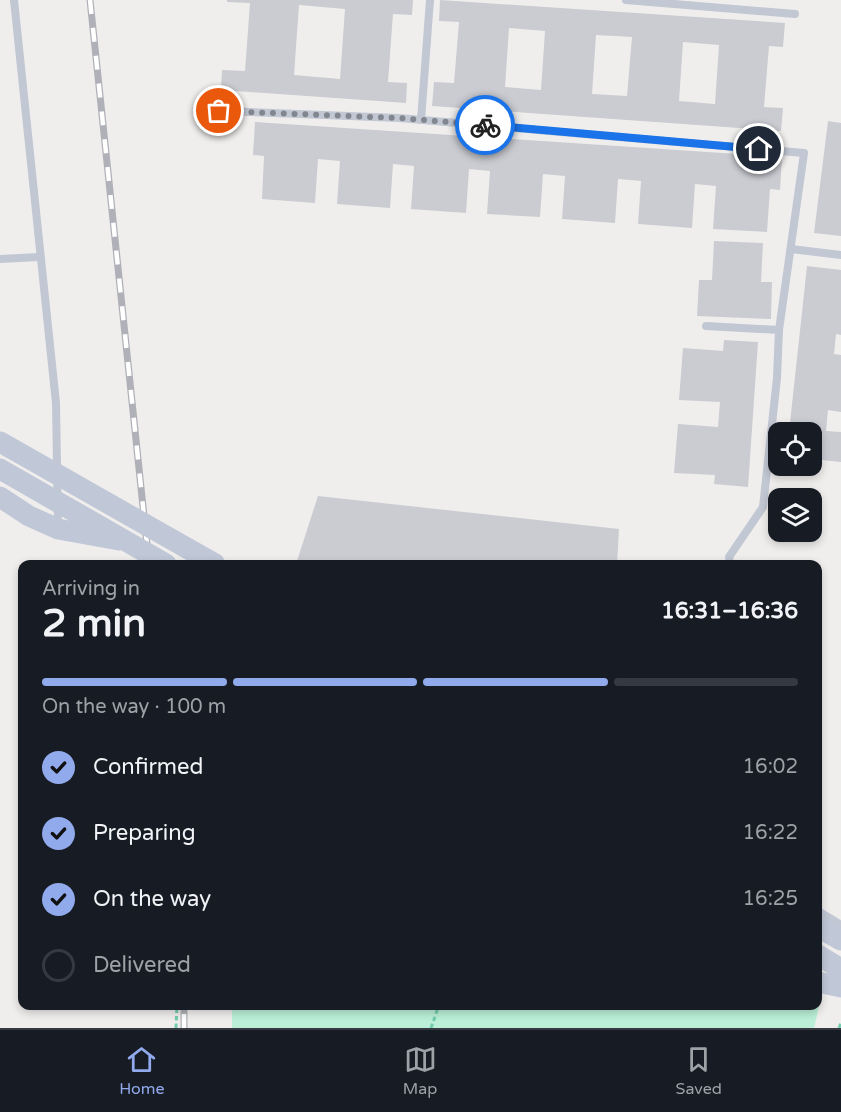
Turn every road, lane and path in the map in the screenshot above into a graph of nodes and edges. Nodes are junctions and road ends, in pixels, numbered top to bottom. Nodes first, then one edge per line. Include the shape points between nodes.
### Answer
1 (14, 0) edge
2 (430, 0) edge
3 (626, 0) edge
4 (795, 14) dead end
5 (197, 110) dead end
6 (421, 120) junction
7 (790, 249) junction
8 (841, 255) edge
9 (39, 257) junction
10 (0, 259) edge
11 (706, 326) dead end
12 (779, 330) junction
13 (0, 442) edge
14 (0, 470) edge
15 (0, 497) edge
16 (58, 529) junction
17 (151, 560) edge
18 (159, 560) edge
19 (208, 560) edge
20 (729, 560) edge
21 (822, 913) edge
22 (841, 925) edge
23 (822, 929) edge
24 (841, 940) edge
25 (822, 957) edge
26 (841, 969) edge
27 (822, 983) edge
28 (841, 987) edge
29 (177, 1010) edge
30 (437, 1010) edge
31 (841, 1023) edge
32 (176, 1028) edge
33 (431, 1028) edge
34 (839, 1028) edge

1 - 9 lane
2 - 6 lane
3 - 4 lane
5 - 6 lane
6 - 7 lane via 804,153
7 - 8 lane
7 - 12 lane
9 - 10 lane
9 - 16 lane via 56,403
11 - 12 lane
12 - 20 lane via 763,507
13 - 19 main road, bridge
14 - 18 main road, bridge
15 - 16 main road via 28,516
16 - 17 main road via 116,538
21 - 22 lane
23 - 24 main road
25 - 26 main road
27 - 28 main road
29 - 32 path
30 - 33 path
31 - 34 path

